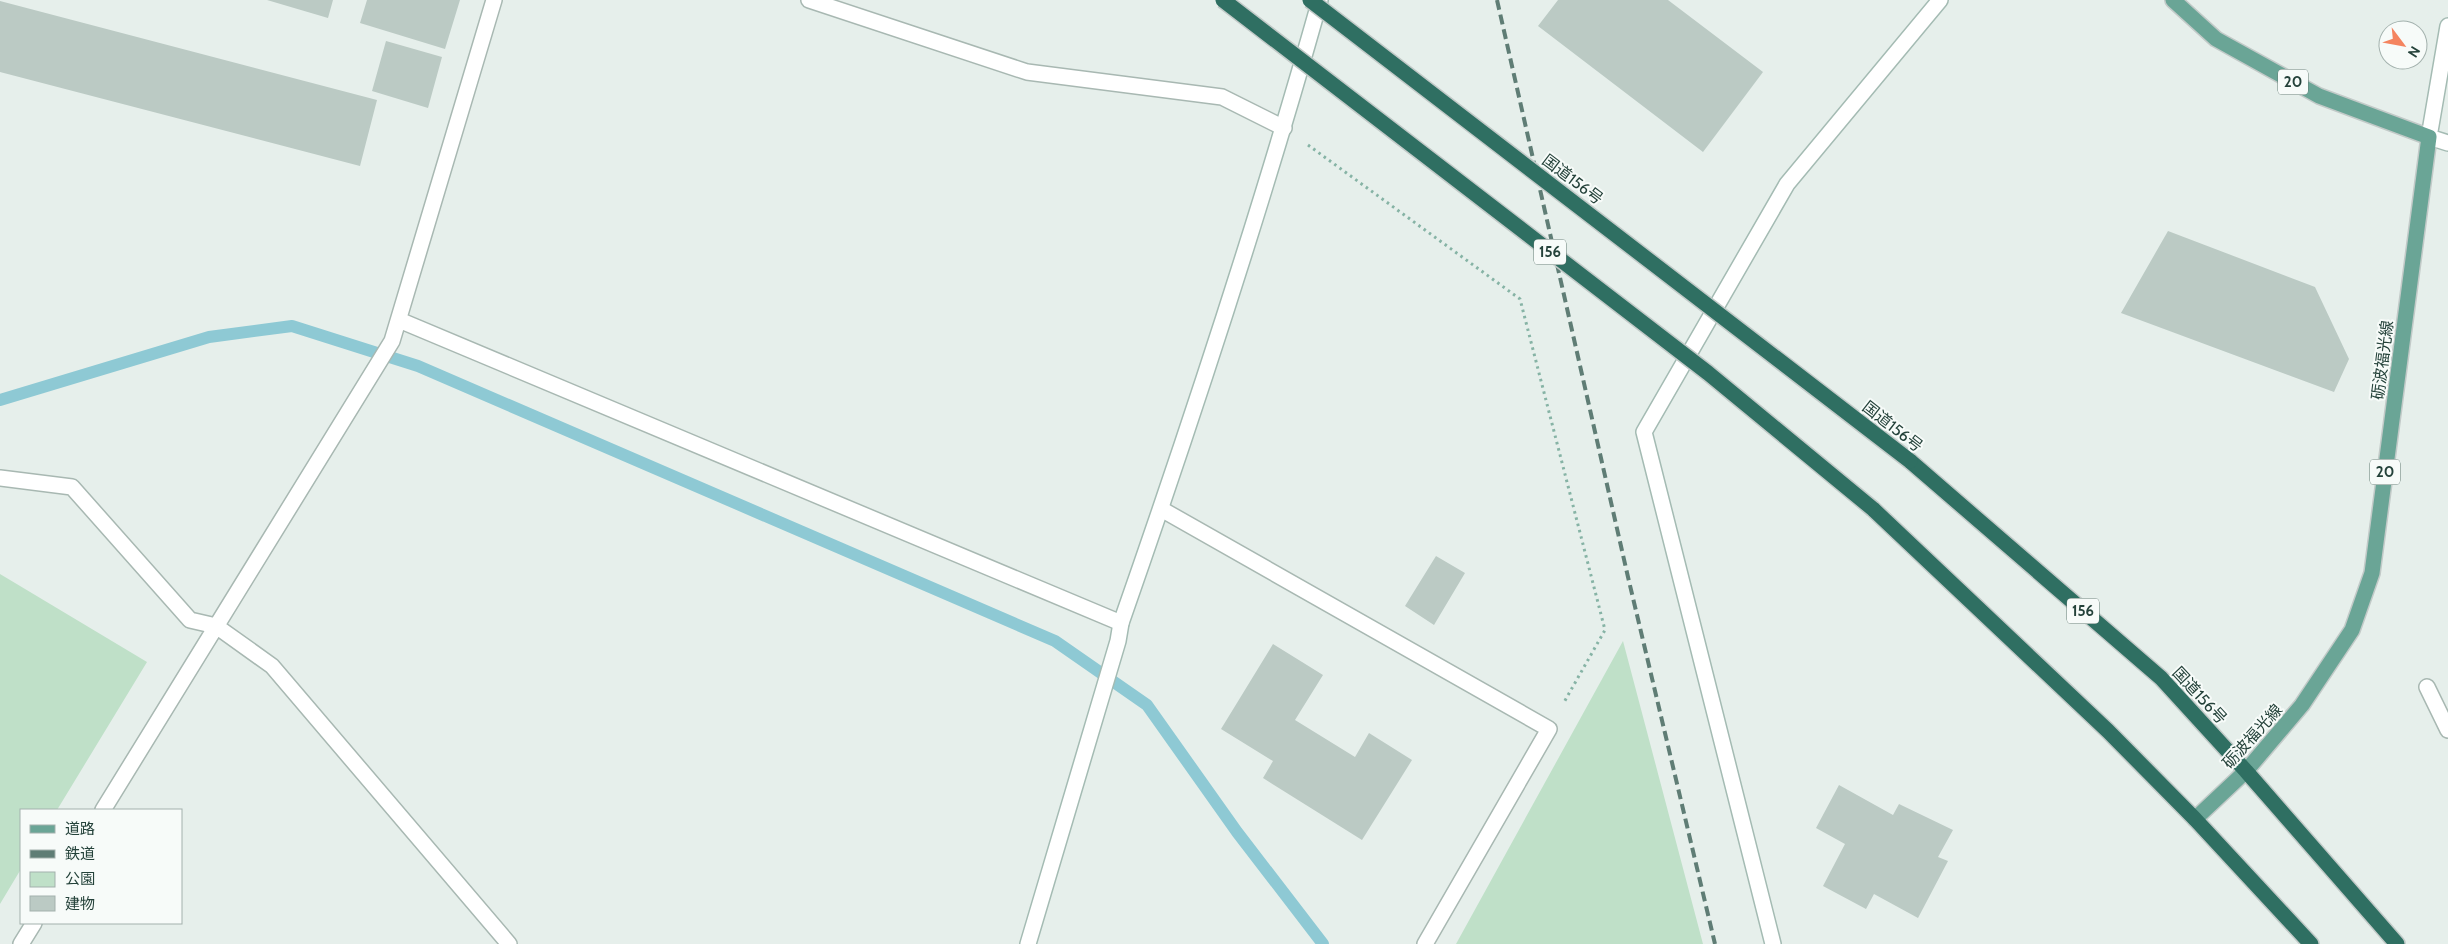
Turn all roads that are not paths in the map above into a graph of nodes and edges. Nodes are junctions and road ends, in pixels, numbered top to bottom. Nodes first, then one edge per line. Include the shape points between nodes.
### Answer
1 (494, 0) edge
2 (809, 0) edge
3 (1223, 0) edge
4 (1310, 0) edge
5 (1320, 0) edge
6 (1940, 0) edge
7 (2173, 0) edge
8 (2448, 26) edge
9 (1284, 128) junction
10 (2429, 136) junction
11 (2448, 143) edge
12 (399, 320) junction
13 (0, 478) edge
14 (1161, 509) junction
15 (1121, 623) junction
16 (216, 626) junction
17 (2427, 687) dead end
18 (2448, 730) edge
19 (2246, 771) junction
20 (104, 809) edge
21 (2195, 819) junction
22 (33, 924) edge
23 (21, 944) edge
24 (509, 944) edge
25 (1028, 944) edge
26 (1425, 944) edge
27 (1773, 944) edge
28 (2311, 944) edge
29 (2397, 944) edge

1 - 12 street
2 - 9 street via 1027,72 1222,97
3 - 21 highway, 156, bridge via 1700,367 1873,509 2108,731
4 - 19 highway, 国道156号 / 156, bridge via 1910,461 2160,678
5 - 9 street
6 - 27 street via 1787,184 1644,432
7 - 10 main road, 20 via 2216,39 2319,96
8 - 10 street
9 - 14 street
10 - 11 street
10 - 19 main road, 砺波福光線 / 20 via 2372,573 2352,630 2302,705
12 - 15 street
12 - 16 street via 392,341
13 - 16 street via 72,487 190,620
14 - 15 street
14 - 26 street via 1549,728
15 - 25 street
16 - 20 street
16 - 24 street via 272,666
17 - 18 street
19 - 21 main road, 砺波福光線 / 20
19 - 29 highway, 国道156号 / 156
21 - 28 highway, 156
22 - 23 street

